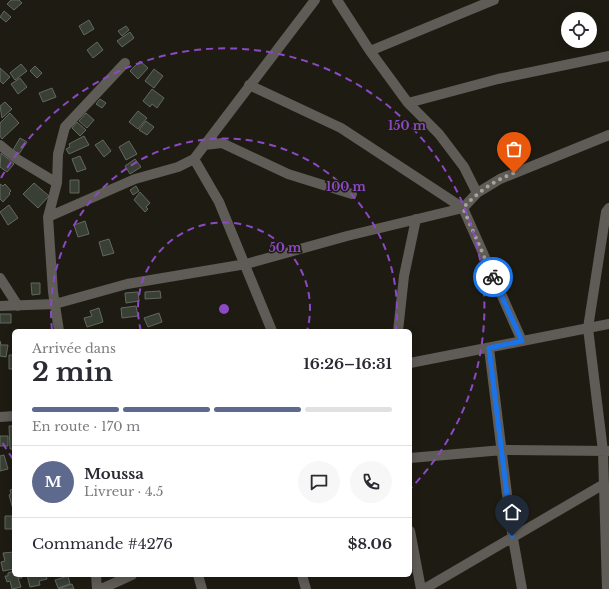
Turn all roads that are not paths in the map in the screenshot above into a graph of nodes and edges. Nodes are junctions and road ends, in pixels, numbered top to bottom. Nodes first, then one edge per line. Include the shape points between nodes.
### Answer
1 (315, 0) edge
2 (338, 0) edge
3 (494, 0) edge
4 (370, 51) junction
5 (609, 56) edge
6 (126, 63) dead end
7 (249, 85) junction
8 (408, 103) junction
9 (609, 135) edge
10 (0, 145) edge
11 (204, 145) junction
12 (194, 159) junction
13 (57, 182) junction
14 (477, 193) junction
15 (352, 194) dead end
16 (463, 208) junction
17 (609, 208) edge
18 (48, 217) junction
19 (416, 219) junction
20 (246, 264) junction
21 (0, 278) edge
22 (55, 304) junction
23 (0, 306) edge
24 (18, 306) junction
25 (609, 324) edge
26 (588, 328) junction
27 (59, 329) edge
28 (271, 329) edge
29 (398, 329) edge
30 (522, 341) junction
31 (489, 348) junction
32 (412, 363) edge
33 (12, 416) edge
34 (0, 418) edge
35 (503, 450) junction
36 (606, 451) edge
37 (412, 458) edge
38 (604, 484) junction
39 (512, 536) junction
40 (412, 541) edge
41 (96, 577) edge
42 (127, 577) edge
43 (199, 577) edge
44 (303, 577) edge
45 (97, 589) edge
46 (100, 589) edge
47 (202, 589) edge
48 (306, 589) edge
49 (422, 589) edge
50 (522, 589) edge
51 (607, 589) edge

1 - 7 street
2 - 4 street
3 - 4 street
4 - 8 street
5 - 8 street
6 - 13 street via 65,127 58,154
7 - 11 street
7 - 16 street via 341,128
8 - 14 street via 439,134 464,167
9 - 14 street via 500,178
10 - 13 street via 17,159
11 - 12 street
11 - 15 street via 222,143 288,174
12 - 18 street via 178,167 128,182
12 - 20 street via 219,202
13 - 18 street
14 - 16 street
16 - 19 street
16 - 30 street
17 - 26 street via 606,212
18 - 22 street
19 - 20 street
19 - 29 street via 404,276
20 - 22 street via 127,284
20 - 28 street
21 - 24 street
22 - 24 street
22 - 27 street
23 - 24 street
25 - 26 street
26 - 30 street
26 - 36 street
30 - 31 street
31 - 32 street
31 - 35 street
33 - 34 street
35 - 36 street
35 - 37 street
35 - 39 street
36 - 38 street
38 - 39 street
38 - 51 street
39 - 49 street
39 - 50 street
40 - 49 street
41 - 45 street
42 - 46 street
43 - 47 street
44 - 48 street

